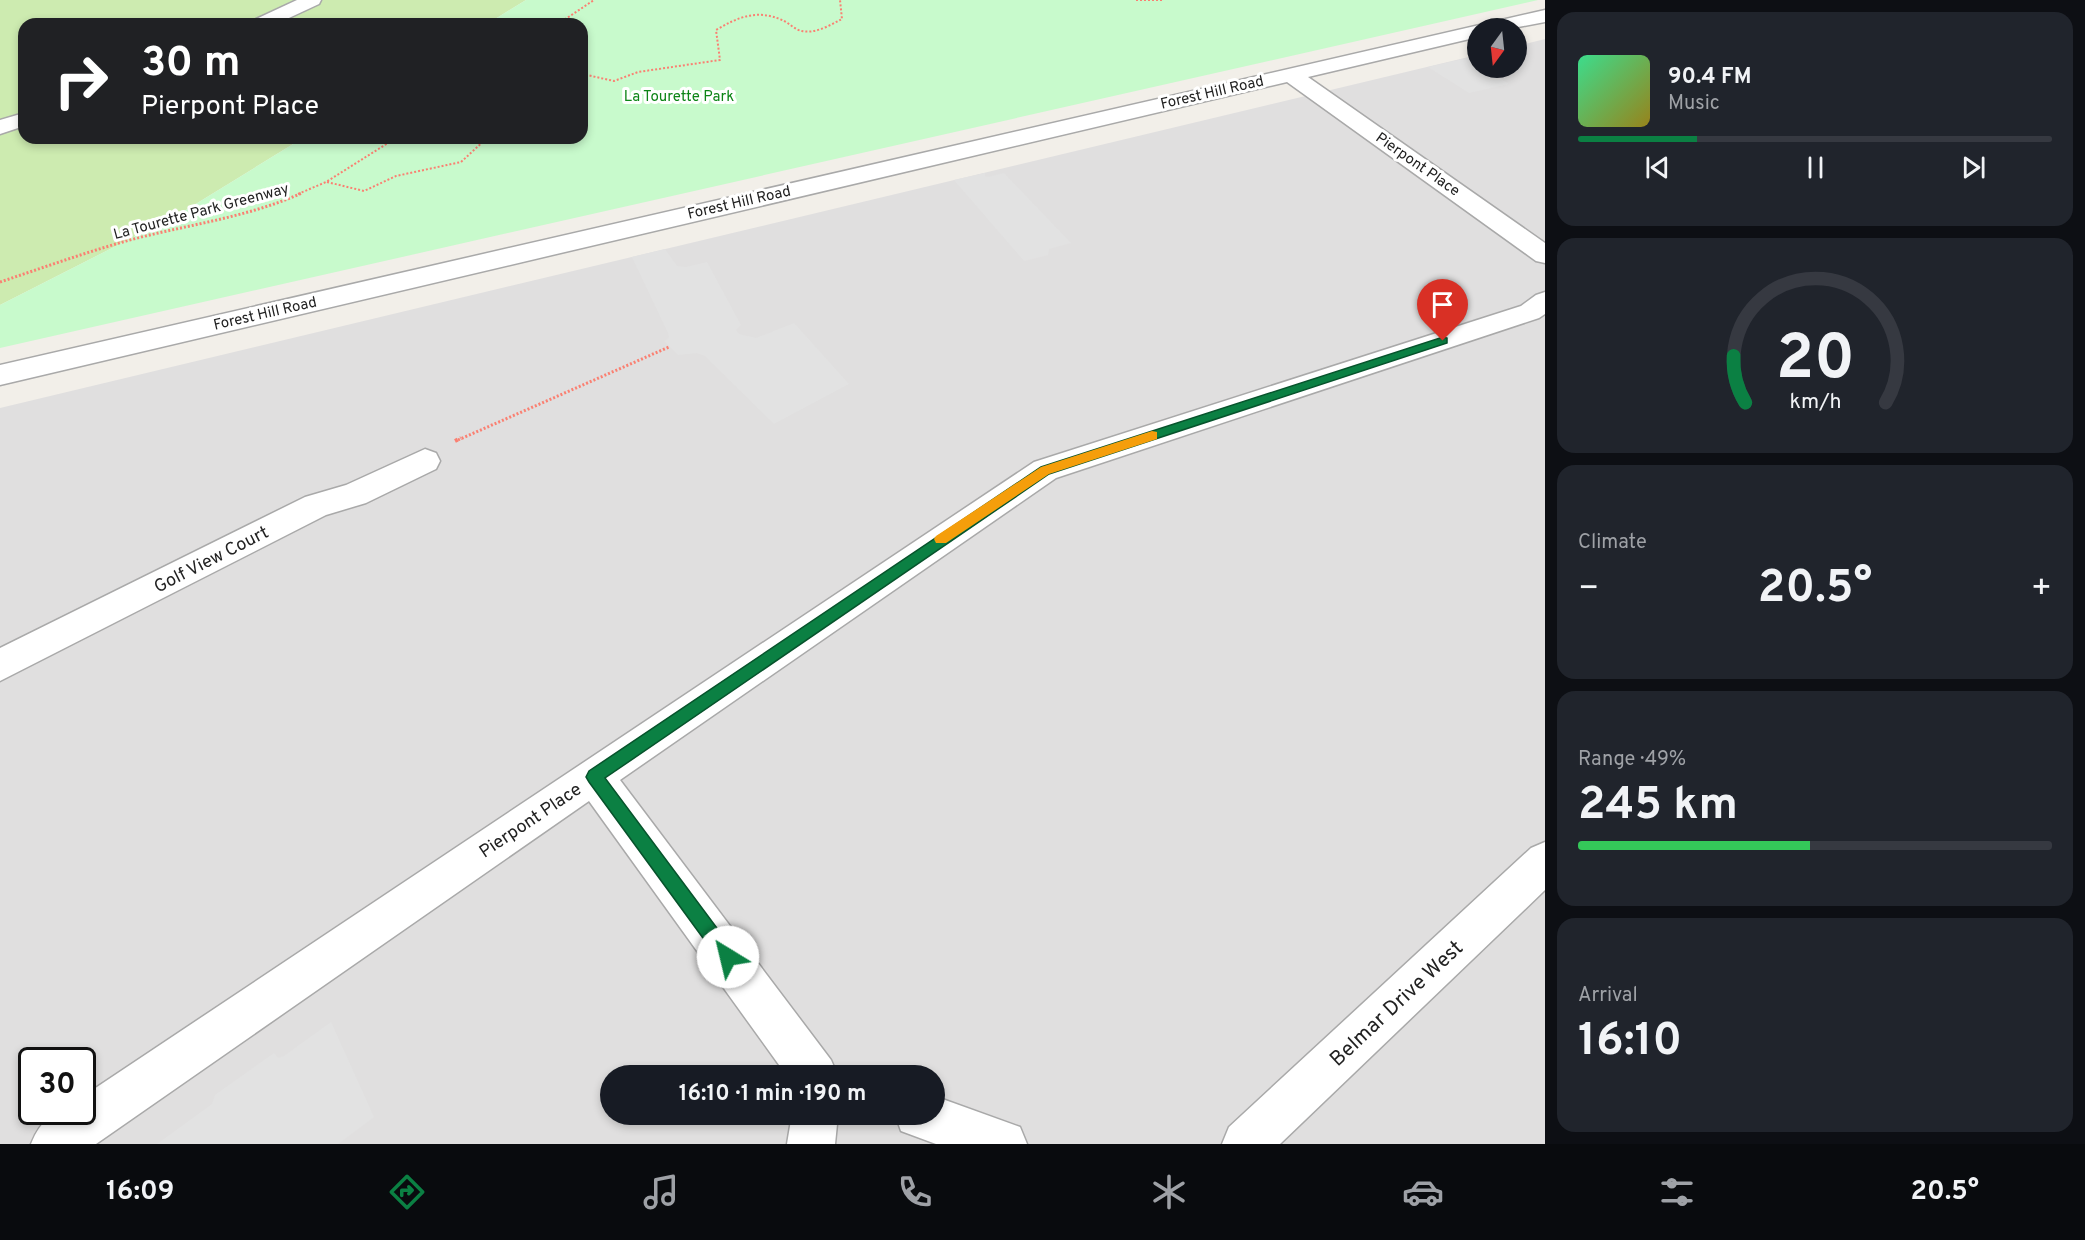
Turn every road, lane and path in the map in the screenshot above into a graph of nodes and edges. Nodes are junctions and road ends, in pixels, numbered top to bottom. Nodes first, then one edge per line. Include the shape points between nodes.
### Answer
1 (312, 0) edge
2 (594, 0) edge
3 (840, 0) edge
4 (1136, 0) edge
5 (1163, 0) edge
6 (1545, 16) edge
7 (274, 18) edge
8 (567, 18) edge
9 (1527, 20) edge
10 (1467, 34) edge
11 (1290, 74) junction
12 (588, 75) edge
13 (18, 121) edge
14 (0, 127) edge
15 (386, 144) edge
16 (480, 144) edge
17 (326, 182) junction
18 (1545, 255) edge
19 (0, 282) edge
20 (1545, 301) edge
21 (669, 347) dead end
22 (0, 375) edge
23 (436, 453) joint
24 (0, 665) edge
25 (594, 777) junction
26 (1545, 862) edge
27 (807, 1065) edge
28 (945, 1123) edge
29 (814, 1125) edge
30 (55, 1144) edge
31 (811, 1144) edge
32 (1004, 1144) edge
33 (1246, 1144) edge

1 - 7 street
2 - 8 path
3 - 12 path via 842,18 822,29 802,31 761,13 737,18 717,30 720,60 638,72 614,81
4 - 5 path
6 - 9 street
10 - 11 street, Forest Hill Road
11 - 18 street, Pierpont Place
11 - 22 street, Forest Hill Road
13 - 14 street
15 - 17 path, La Tourette Park Greenway
16 - 17 path via 461,162 396,176 364,191
17 - 19 path, La Tourette Park Greenway via 250,212 126,241
20 - 25 street, Pierpont Place via 1530,312 1045,470
21 - 23 path
23 - 24 street, Golf View Court via 355,494 316,506
25 - 27 street
25 - 30 street, Pierpont Place
26 - 33 street, Belmar Drive West
28 - 32 street
29 - 31 street

